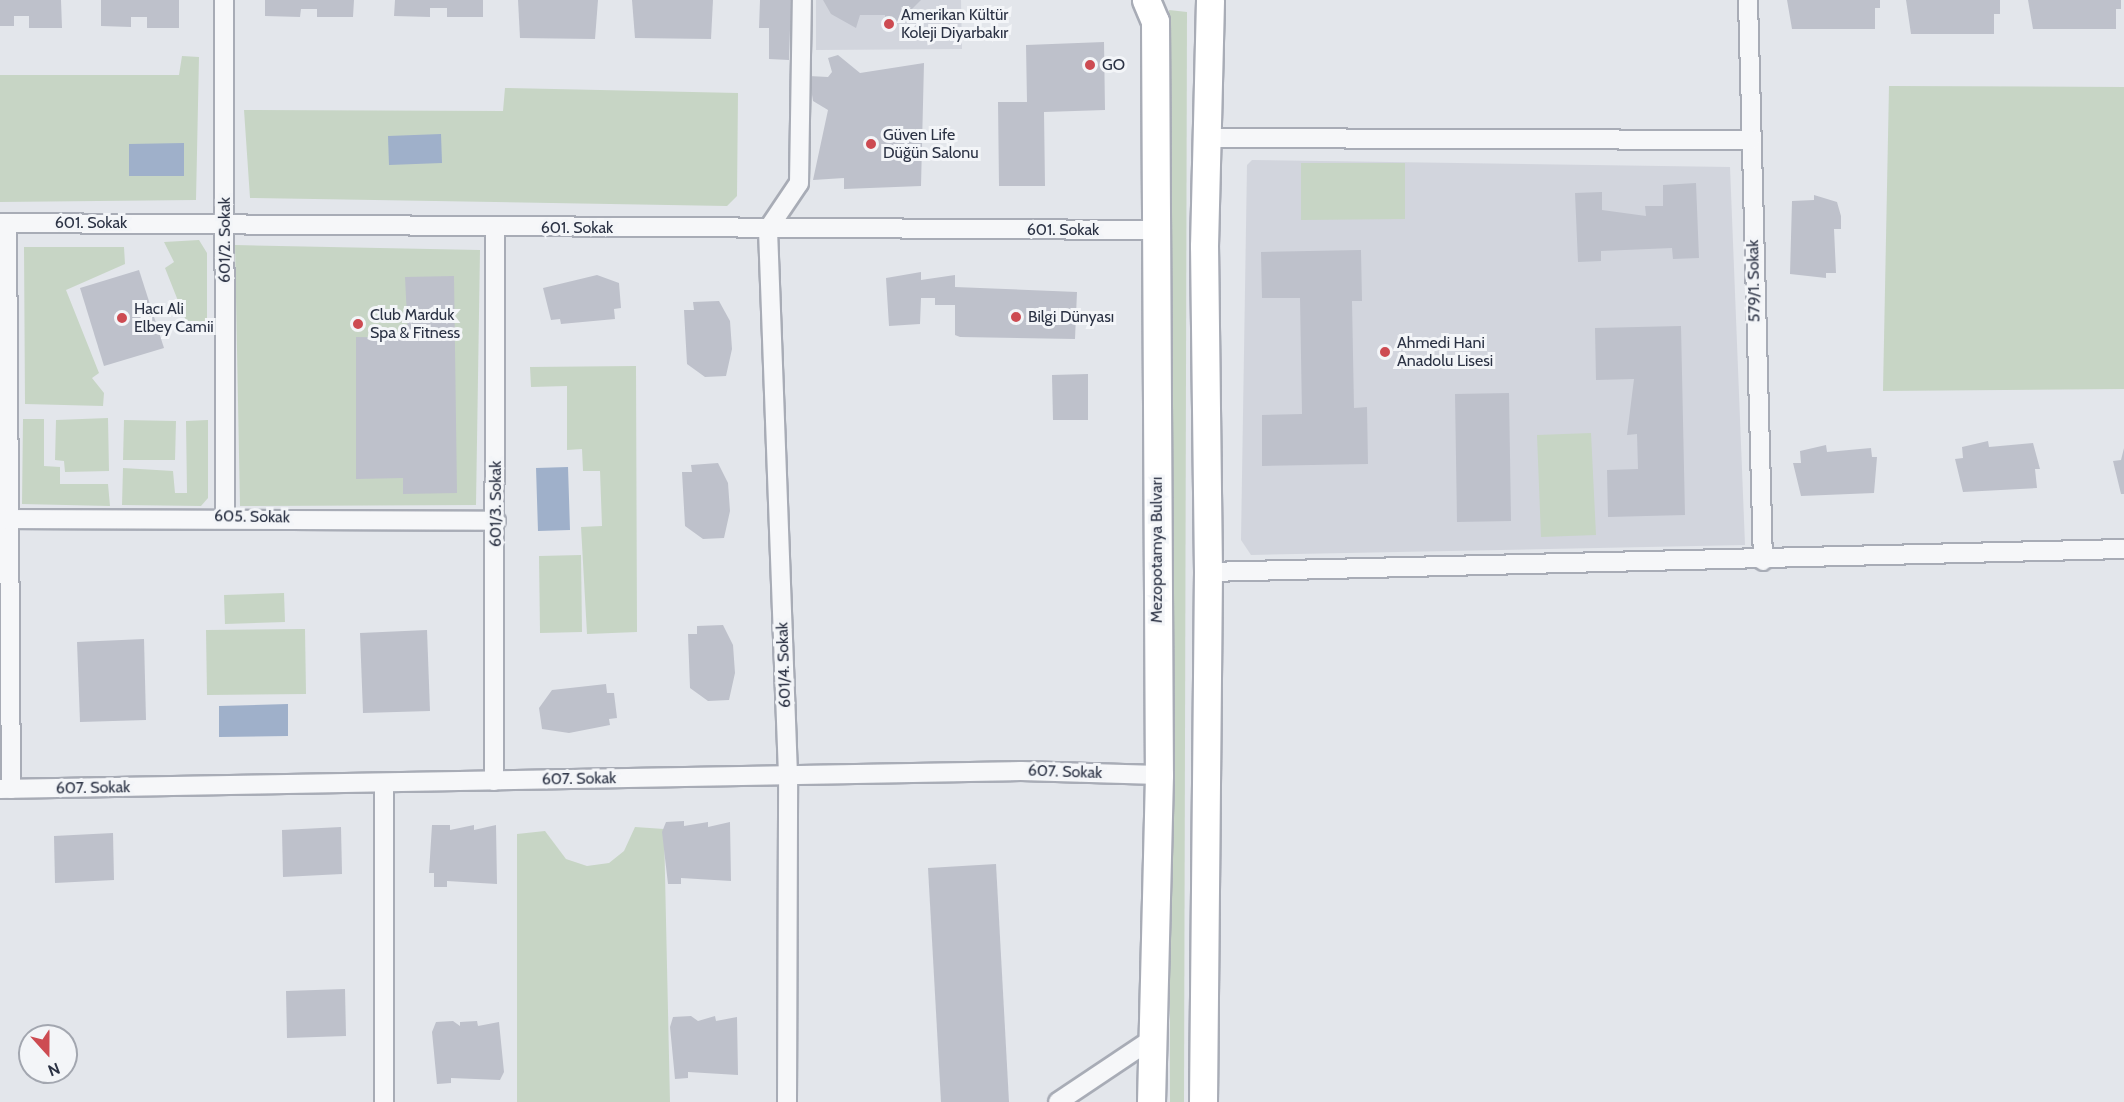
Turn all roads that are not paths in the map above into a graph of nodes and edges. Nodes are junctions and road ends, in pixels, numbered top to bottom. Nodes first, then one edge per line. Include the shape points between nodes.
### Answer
1 (224, 0) edge
2 (802, 0) edge
3 (1146, 0) edge
4 (1210, 0) edge
5 (1748, 0) edge
6 (1206, 138) junction
7 (1751, 140) junction
8 (226, 222) junction
9 (4, 223) edge
10 (495, 227) junction
11 (768, 229) junction
12 (1154, 230) junction
13 (225, 516) junction
14 (7, 519) junction
15 (496, 520) junction
16 (2124, 549) edge
17 (1763, 561) junction
18 (1208, 572) junction
19 (788, 775) junction
20 (1159, 775) junction
21 (494, 781) junction
22 (384, 784) junction
23 (5, 789) edge
24 (1152, 1039) junction
25 (384, 1102) edge
26 (788, 1102) edge
27 (1058, 1102) edge
28 (1151, 1102) edge
29 (1203, 1102) edge

1 - 8 street, 601/2. Sokak
2 - 11 street via 799,183
3 - 12 main road, Mezopotamya Bulvarı via 1155,21
4 - 6 main road
5 - 7 street, 579/1. Sokak
6 - 7 street
6 - 18 main road
7 - 17 street, 579/1. Sokak
8 - 9 street, 601. Sokak
8 - 10 street, 601. Sokak
8 - 13 street, 601/2. Sokak
9 - 14 street
10 - 11 street, 601. Sokak
10 - 15 street, 601/3. Sokak
11 - 12 street, 601. Sokak
11 - 19 street, 601/4. Sokak
12 - 20 main road, Mezopotamya Bulvarı
13 - 14 street, 605. Sokak
13 - 15 street, 605. Sokak
14 - 23 street
15 - 21 street, 601/3. Sokak
16 - 17 street
17 - 18 street
18 - 29 main road
19 - 20 street, 607. Sokak via 1021,771
19 - 21 street, 607. Sokak
19 - 26 street, 601/4. Sokak
20 - 24 main road, Mezopotamya Bulvarı
21 - 22 street, 607. Sokak
22 - 23 street, 607. Sokak
22 - 25 street
24 - 27 street
24 - 28 main road, Mezopotamya Bulvarı

